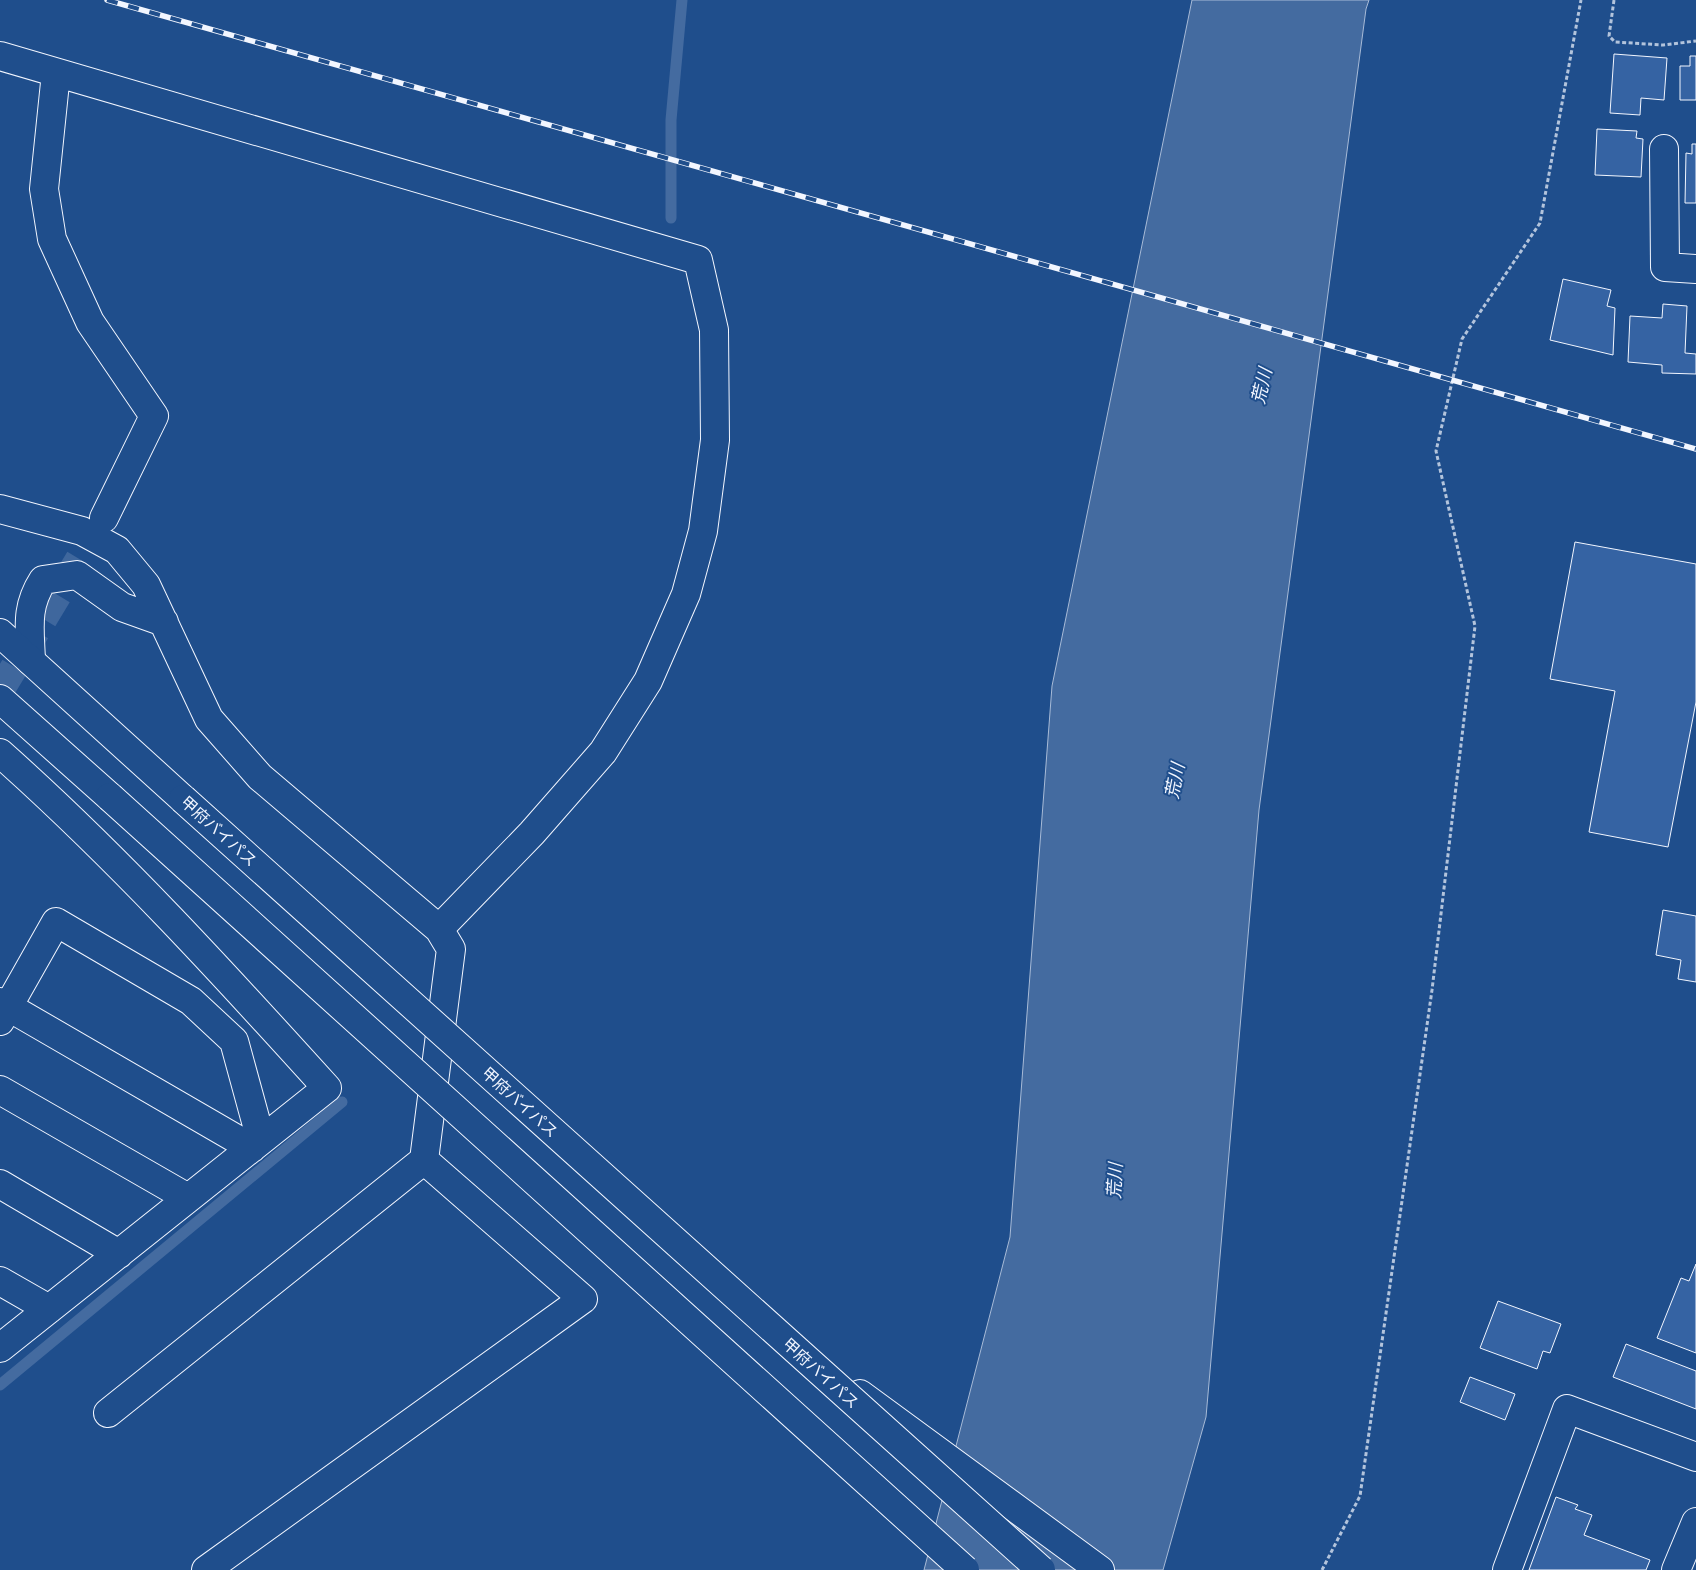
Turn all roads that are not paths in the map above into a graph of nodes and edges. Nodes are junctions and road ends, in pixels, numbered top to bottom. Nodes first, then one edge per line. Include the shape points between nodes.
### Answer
1 (0, 56) edge
2 (56, 73) junction
3 (1664, 149) dead end
4 (1696, 269) edge
5 (0, 509) edge
6 (104, 518) tunnel mouth
7 (164, 622) junction
8 (0, 633) edge
9 (31, 661) junction
10 (0, 699) edge
11 (0, 754) edge
12 (439, 929) junction
13 (3, 1009) edge
14 (0, 1090) edge
15 (257, 1144) junction
16 (424, 1160) junction
17 (0, 1184) edge
18 (188, 1198) junction
19 (118, 1254) junction
20 (0, 1281) edge
21 (49, 1309) junction
22 (772, 1330) junction
23 (0, 1348) edge
24 (108, 1412) dead end
25 (1696, 1458) edge
26 (1696, 1522) edge
27 (206, 1570) edge
28 (965, 1570) edge
29 (1041, 1570) edge
30 (1100, 1570) edge
31 (1507, 1570) edge
32 (1676, 1570) edge

1 - 2 main road
2 - 6 main road via 44,189 52,239 90,322 154,416
2 - 12 main road via 698,260 714,330 715,440 703,531 686,594 648,681 604,752 532,833
3 - 4 main road via 1665,267
5 - 7 main road via 82,531 117,550 146,585
7 - 9 main road via 122,607 77,575 43,580 33,595 29,616
7 - 12 main road via 209,719 260,777
8 - 9 main road, 甲府バイパス
9 - 22 main road, 甲府バイパス, bridge
10 - 28 main road, bridge
11 - 15 main road via 61,809 247,999 327,1088
12 - 16 main road via 451,949
13 - 15 main road
13 - 15 main road via 56,922 191,1001 234,1041
14 - 18 main road
15 - 18 main road
16 - 24 main road
16 - 27 main road via 583,1299
17 - 19 main road
18 - 19 main road
19 - 21 main road
20 - 21 main road
21 - 23 main road
22 - 29 main road, 甲府バイパス, bridge
22 - 30 main road, bridge
25 - 31 main road via 1567,1408
26 - 32 main road

